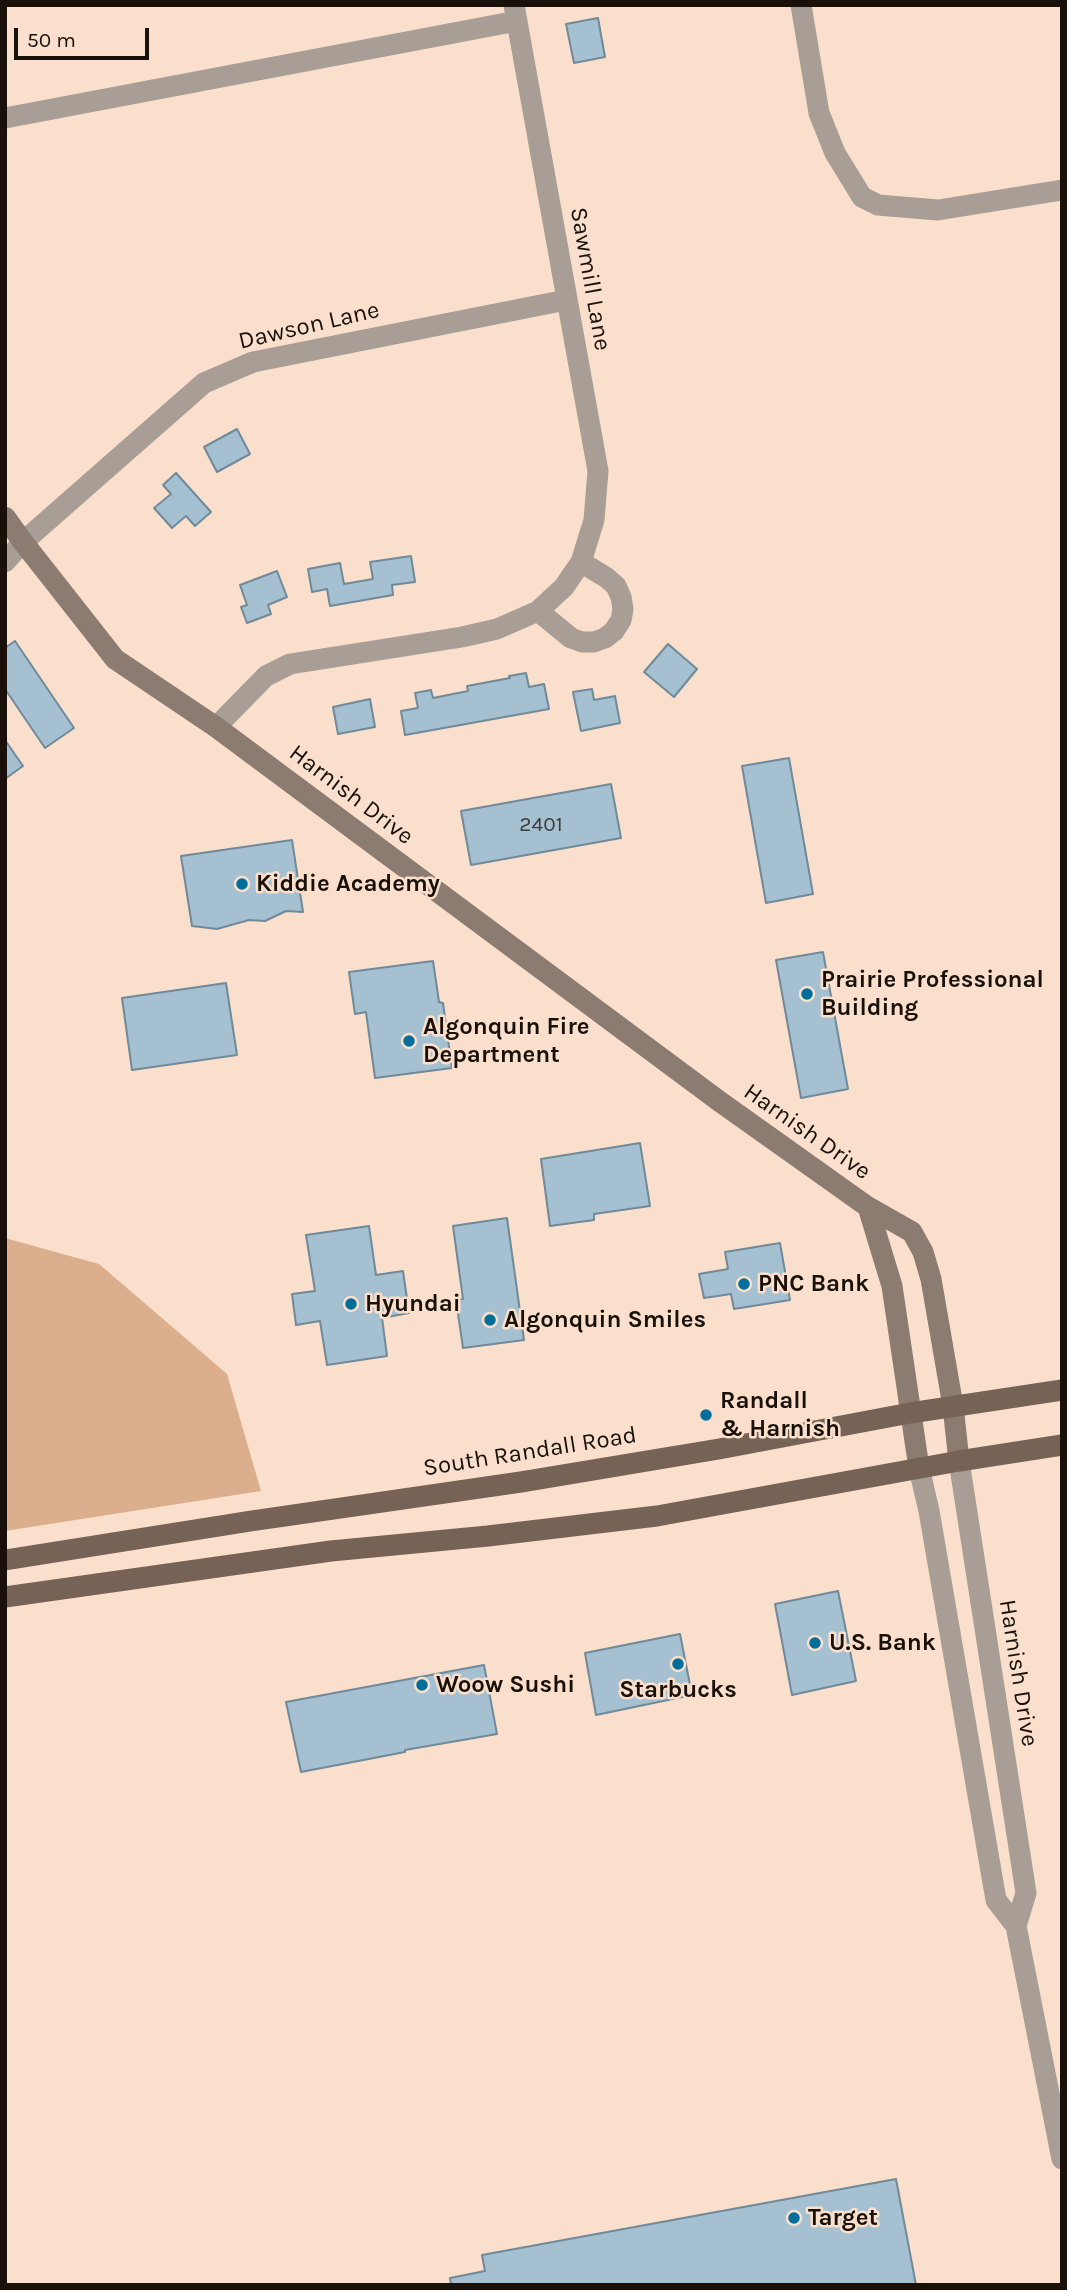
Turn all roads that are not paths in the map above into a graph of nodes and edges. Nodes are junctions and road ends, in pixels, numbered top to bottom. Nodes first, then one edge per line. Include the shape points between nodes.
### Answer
1 (801, 5) edge
2 (516, 13) edge
3 (5, 118) edge
4 (1062, 190) edge
5 (566, 300) junction
6 (5, 516) edge
7 (23, 542) junction
8 (5, 562) edge
9 (582, 562) junction
10 (538, 611) junction
11 (216, 727) junction
12 (868, 1207) junction
13 (1062, 1390) edge
14 (953, 1406) junction
15 (910, 1413) junction
16 (1062, 1445) edge
17 (959, 1461) junction
18 (919, 1468) junction
19 (5, 1560) edge
20 (5, 1597) edge
21 (1016, 1926) junction
22 (1062, 2159) edge

1 - 4 street via 819,113 835,153 862,197 878,205 939,211
2 - 3 street
2 - 5 street, Sawmill Lane
5 - 7 street, Dawson Lane via 253,362 204,383
5 - 9 street, Sawmill Lane via 598,471 594,520
6 - 7 street, Harnish Drive
7 - 8 street, Dawson Lane
7 - 11 street, Harnish Drive via 115,659
9 - 10 street, Sawmill Lane
9 - 10 street via 616,586 623,609 614,631 594,642 582,642
10 - 11 street, Sawmill Lane via 497,629 462,637 290,664 266,676
11 - 12 street, Harnish Drive
12 - 14 street, Harnish Drive via 912,1232 923,1252 932,1279
12 - 15 street, Harnish Drive via 891,1286
13 - 14 main road, South Randall Road
14 - 15 main road, South Randall Road
14 - 17 street, Harnish Drive
15 - 18 street, Harnish Drive
15 - 19 main road, South Randall Road via 533,1480
16 - 17 main road
17 - 18 main road
17 - 21 street, Harnish Drive via 1026,1893
18 - 20 main road via 657,1516 331,1551
18 - 21 street, Harnish Drive via 996,1900
21 - 22 street, Harnish Drive

